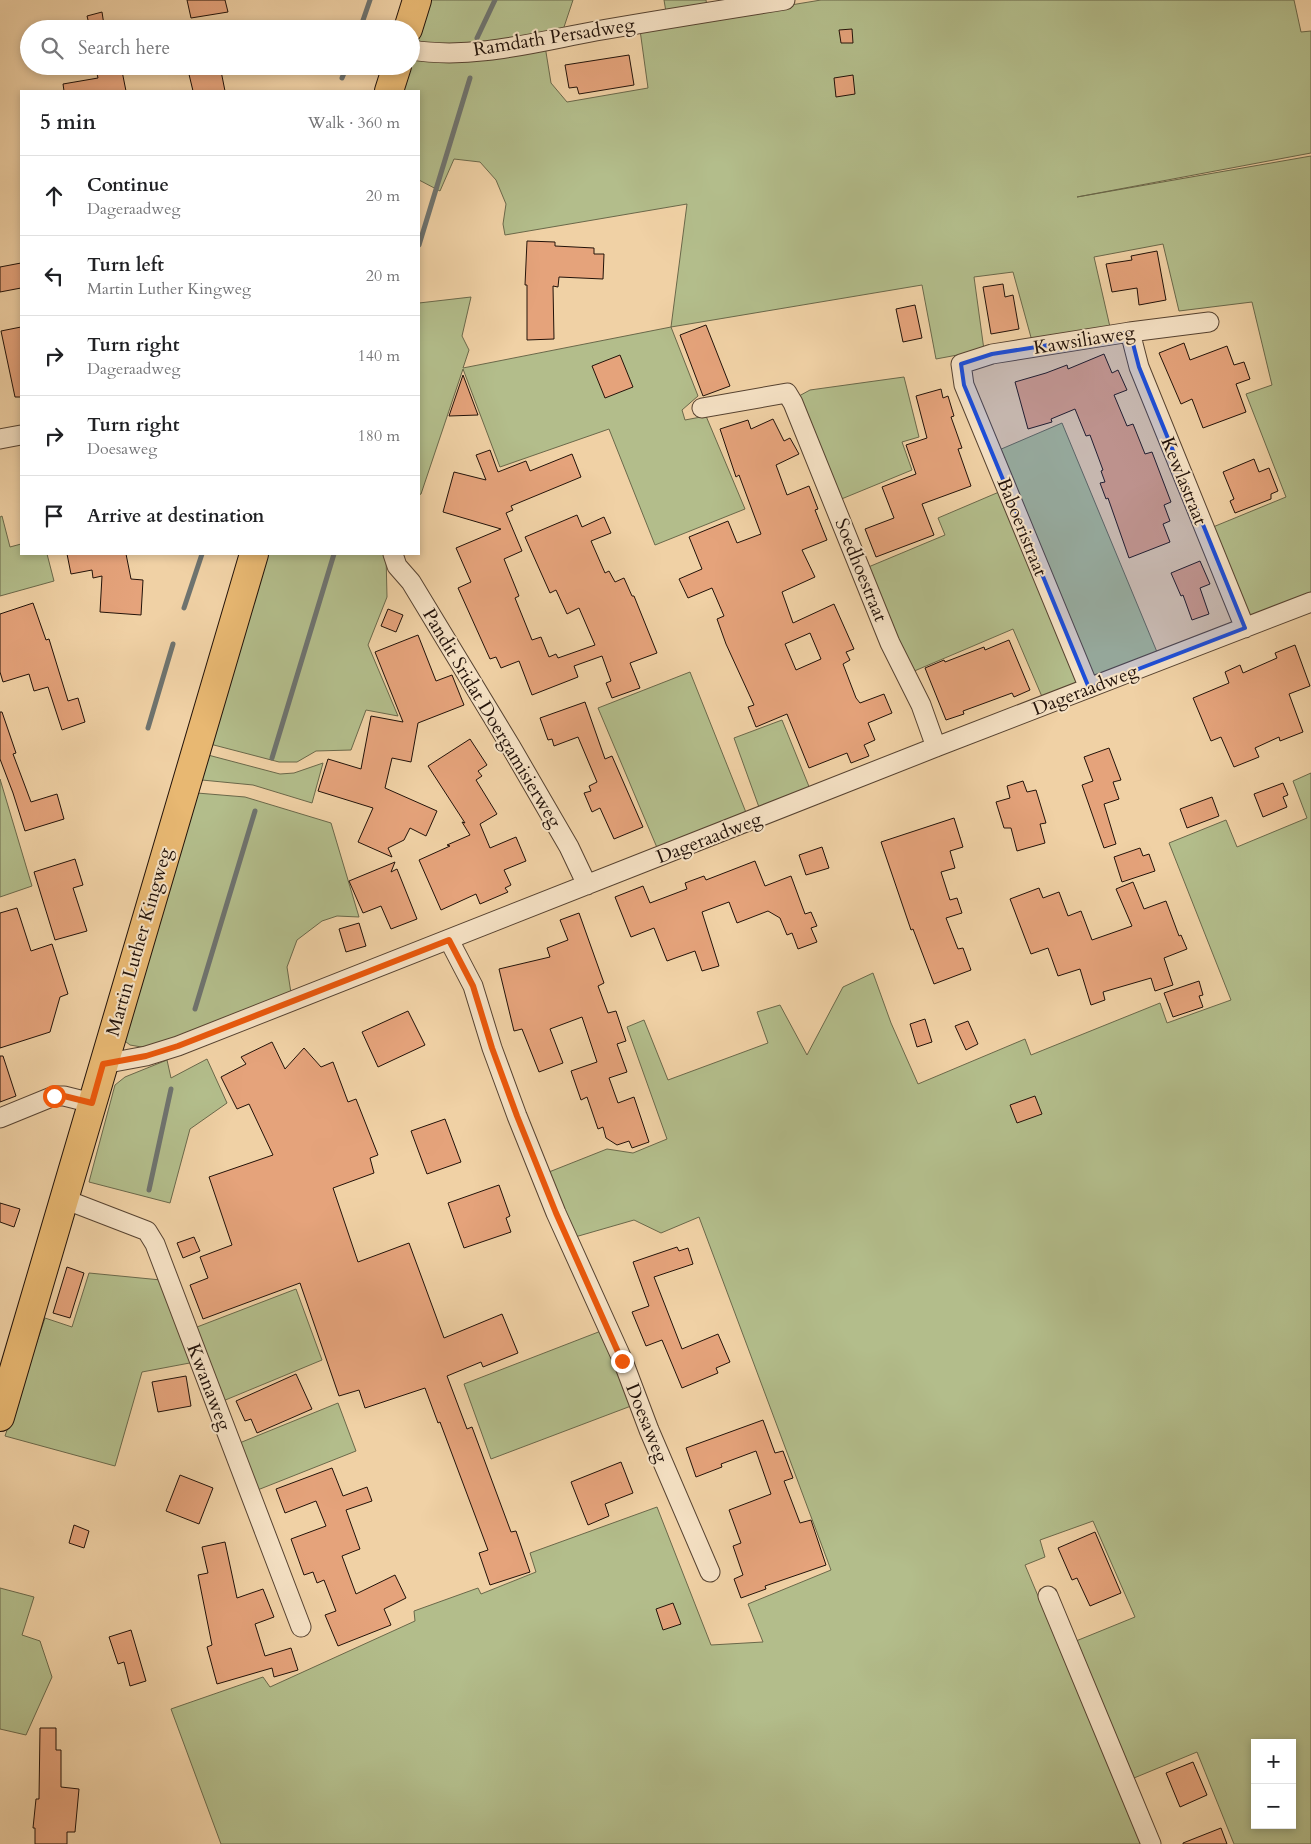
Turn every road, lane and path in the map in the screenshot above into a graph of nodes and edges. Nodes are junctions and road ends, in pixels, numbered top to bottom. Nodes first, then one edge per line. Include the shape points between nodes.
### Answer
1 (417, 0) edge
2 (785, 0) edge
3 (411, 20) edge
4 (420, 51) edge
5 (394, 75) edge
6 (389, 90) edge
7 (1209, 322) dead end
8 (1130, 332) junction
9 (961, 364) joint
10 (702, 408) dead end
11 (20, 435) edge
12 (0, 439) edge
13 (254, 555) edge
14 (393, 555) edge
15 (1311, 602) edge
16 (1245, 628) junction
17 (1089, 688) junction
18 (936, 747) junction
19 (587, 885) junction
20 (449, 940) junction
21 (103, 1064) junction
22 (92, 1103) junction
23 (0, 1118) edge
24 (64, 1199) junction
25 (0, 1417) edge
26 (710, 1572) dead end
27 (1048, 1596) dead end
28 (300, 1627) dead end
29 (1151, 1844) edge

1 - 3 main road
2 - 4 street, Ramdath Persadweg via 482,52
5 - 6 main road
7 - 8 street, Kawsiliaweg
8 - 9 street, Kawsiliaweg via 992,354
8 - 16 street, Kewlastraat via 1139,367
9 - 17 street, Baboeristraat via 964,385
10 - 18 street, Soedhoestraat via 786,393 793,403 890,643 921,705
11 - 12 street
13 - 21 main road, Martin Luther Kingweg
14 - 19 street, Pandit Sridat Doergamisierweg via 397,566 411,582 570,847
15 - 16 street, Dageraadweg
16 - 17 street, Dageraadweg
17 - 18 street, Dageraadweg
18 - 19 street, Dageraadweg
19 - 20 street, Dageraadweg
20 - 21 street, Dageraadweg via 178,1046
20 - 26 street, Doesaweg via 473,986 492,1048 556,1213
21 - 22 main road, Martin Luther Kingweg
22 - 23 street via 54,1096
22 - 24 main road, Martin Luther Kingweg
24 - 25 main road, Martin Luther Kingweg
24 - 28 street, Kwanaweg via 147,1231 155,1244
27 - 29 street

